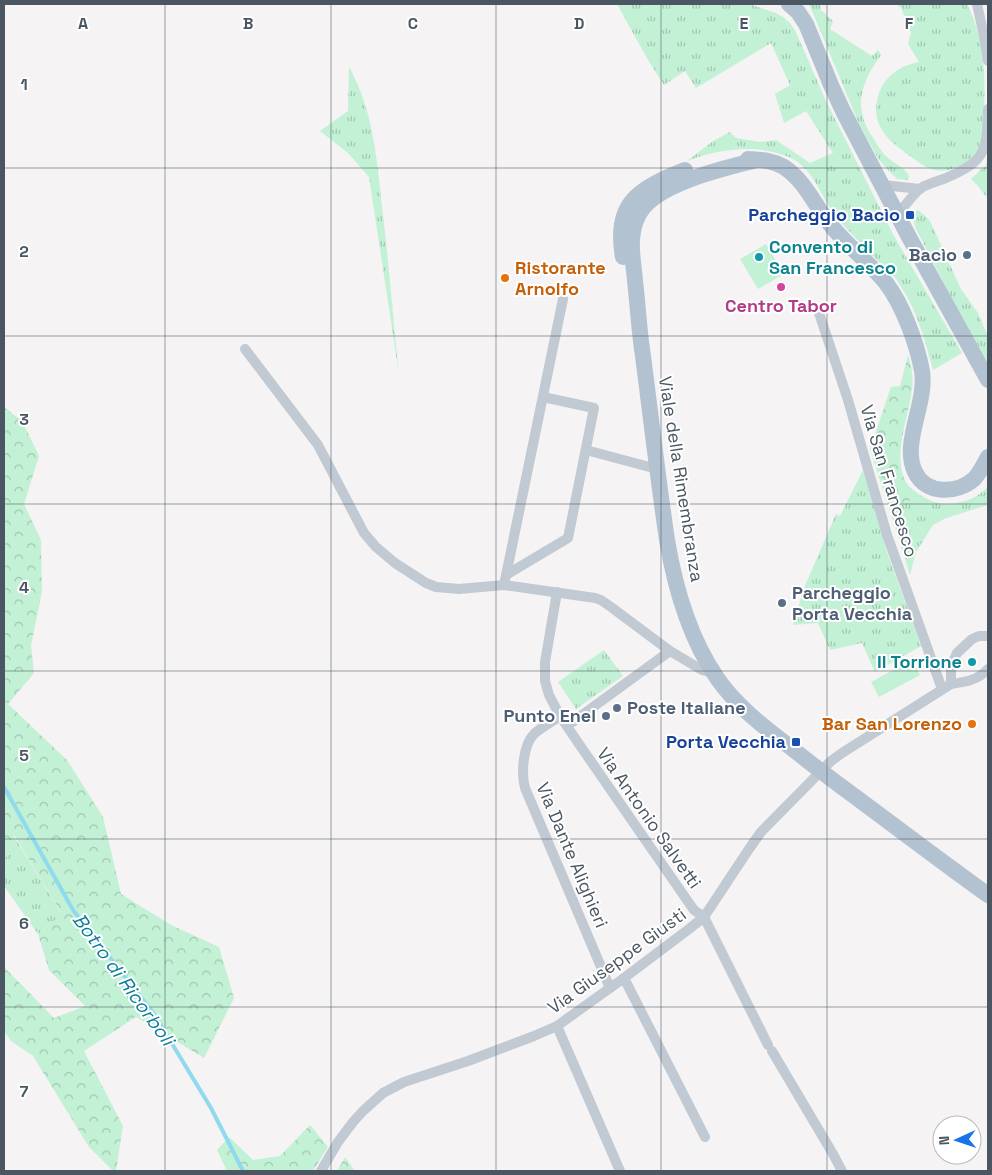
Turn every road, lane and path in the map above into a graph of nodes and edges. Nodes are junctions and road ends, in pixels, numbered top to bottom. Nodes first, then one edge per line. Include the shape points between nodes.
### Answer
1 (789, 4) edge
2 (976, 4) edge
3 (988, 61) edge
4 (988, 110) edge
5 (882, 185) junction
6 (920, 189) junction
7 (898, 214) junction
8 (563, 299) dead end
9 (818, 310) dead end
10 (245, 350) dead end
11 (988, 380) edge
12 (543, 397) junction
13 (586, 450) junction
14 (988, 457) edge
15 (658, 469) junction
16 (505, 580) junction
17 (557, 592) junction
18 (988, 636) edge
19 (670, 651) junction
20 (988, 669) edge
21 (713, 673) junction
22 (947, 687) junction
23 (560, 716) junction
24 (566, 726) junction
25 (821, 771) junction
26 (988, 895) edge
27 (704, 917) junction
28 (624, 978) junction
29 (610, 988) junction
30 (557, 1026) junction
31 (705, 1138) dead end
32 (321, 1171) edge
33 (620, 1171) edge
34 (842, 1171) edge

1 - 5 main road via 806,24 838,100
2 - 3 street
4 - 6 street via 984,150 979,157 958,173
5 - 6 street
5 - 7 main road
6 - 7 street
7 - 11 main road
8 - 12 street
9 - 22 street, Via San Francesco via 890,544 928,649
10 - 16 street via 318,445 357,522 376,547 431,585 459,589
12 - 13 street via 594,408
12 - 16 street
13 - 15 street
13 - 16 street via 568,538
14 - 15 main road, Viale della Rimembranza via 976,477 955,488 935,488 918,477 911,447 922,396 922,375 919,357 900,305 887,284 829,223 796,176 775,162 730,159 694,167 646,188 628,206 622,223 621,245 638,320
15 - 21 main road, Viale della Rimembranza via 676,588
16 - 17 street
17 - 19 street via 601,600
17 - 23 street, Via Antonio Salvetti via 544,667 547,690
18 - 22 street via 972,639 957,653
19 - 21 street
19 - 24 street
20 - 22 street via 972,681
21 - 25 main road, Viale della Rimembranza via 758,722
22 - 25 street, Via Giuseppe Giusti via 842,753
23 - 24 street, Via Antonio Salvetti
23 - 29 street, Via Dante Alighieri via 530,739 525,753 523,783
24 - 27 street, Via Antonio Salvetti via 688,903
25 - 26 main road, Viale della Rimembranza
25 - 27 street, Via Giuseppe Giusti via 758,836
27 - 28 street, Via Giuseppe Giusti
27 - 34 street via 770,1048
28 - 29 street, Via Giuseppe Giusti
28 - 31 street
29 - 30 street, Via Giuseppe Giusti
30 - 32 street, Via Giuseppe Giusti via 388,1090 352,1122
30 - 33 street

